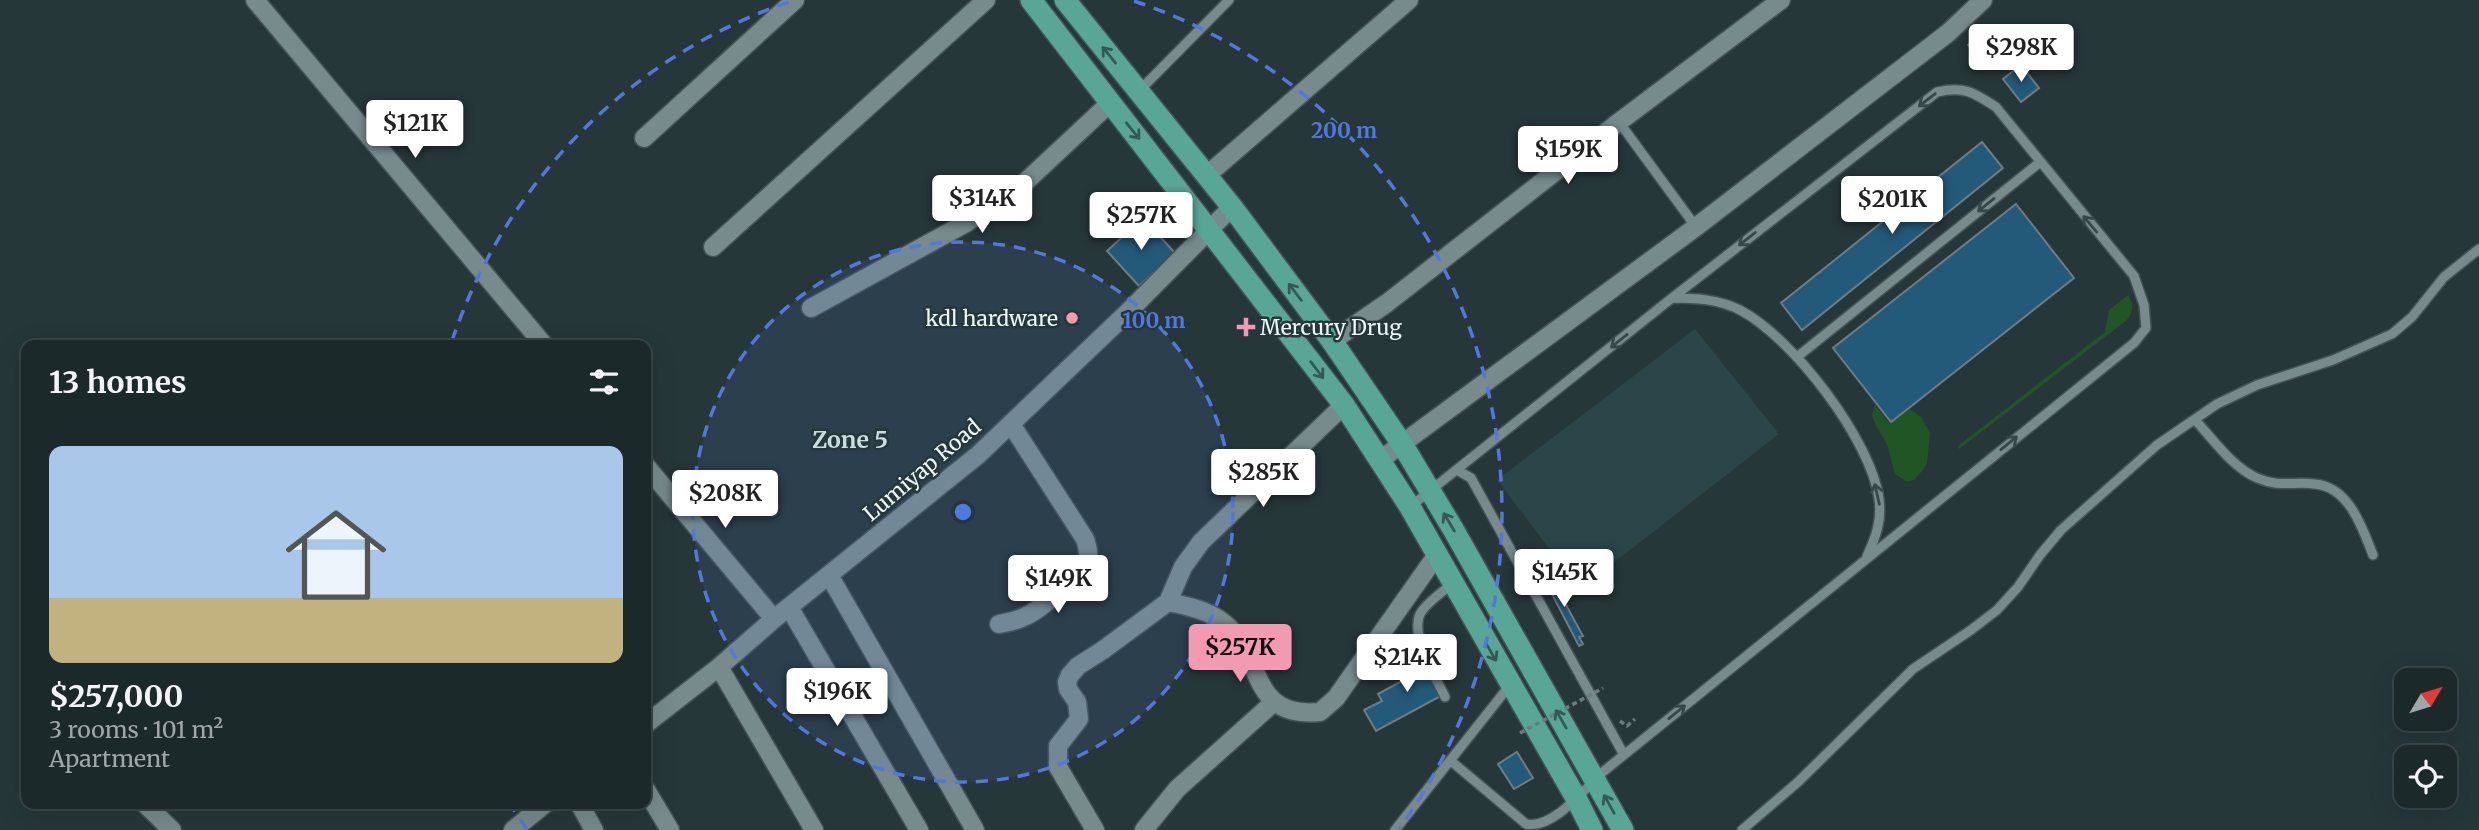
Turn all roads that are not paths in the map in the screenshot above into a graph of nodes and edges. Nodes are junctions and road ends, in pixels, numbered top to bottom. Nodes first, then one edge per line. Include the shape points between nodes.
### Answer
1 (255, 0) edge
2 (795, 0) edge
3 (986, 0) edge
4 (1031, 0) edge
5 (1065, 0) edge
6 (1229, 0) edge
7 (1409, 0) edge
8 (1781, 0) edge
9 (1983, 0) edge
10 (1139, 92) junction
11 (1110, 103) junction
12 (1619, 122) junction
13 (644, 138) dead end
14 (2039, 163) junction
15 (1206, 176) junction
16 (1231, 207) junction
17 (1696, 227) junction
18 (1209, 230) junction
19 (713, 247) dead end
20 (2479, 249) edge
21 (1672, 298) junction
22 (811, 308) dead end
23 (540, 340) edge
24 (1332, 341) junction
25 (1797, 357) junction
26 (1344, 405) junction
27 (2195, 420) junction
28 (1012, 425) junction
29 (1402, 444) junction
30 (1380, 460) junction
31 (1457, 470) junction
32 (651, 472) edge
33 (1431, 491) junction
34 (1410, 507) junction
35 (2373, 555) dead end
36 (1436, 556) junction
37 (1866, 559) junction
38 (829, 575) junction
39 (1452, 584) junction
40 (1168, 602) junction
41 (789, 607) junction
42 (774, 619) junction
43 (999, 624) dead end
44 (719, 667) junction
45 (1510, 685) junction
46 (1445, 697) dead end
47 (1273, 703) junction
48 (651, 720) edge
49 (1624, 755) junction
50 (1451, 761) junction
51 (1595, 779) junction
52 (651, 798) edge
53 (1576, 798) junction
54 (150, 809) edge
55 (539, 809) edge
56 (582, 809) edge
57 (172, 830) edge
58 (513, 830) edge
59 (594, 830) edge
60 (670, 830) edge
61 (814, 830) edge
62 (919, 830) edge
63 (975, 830) edge
64 (1095, 830) edge
65 (1144, 830) edge
66 (1395, 830) edge
67 (1592, 830) edge
68 (1623, 830) edge
69 (1742, 830) edge

1 - 23 street
2 - 13 street
3 - 19 street
4 - 11 highway
10 -> 5 highway
6 - 10 lane
7 - 15 street
8 - 12 street
9 - 17 street via 1948,33
10 - 15 highway
11 -> 18 highway
11 - 22 street via 1020,187 966,223
12 - 17 lane
12 - 24 street
14 -> 21 lane via 1996,107 1970,91 1953,88 1937,92
14 -> 25 lane
37 -> 14 lane via 2134,343 2146,328 2134,276
15 - 16 highway
16 - 18 street, Lumiyap Road
24 -> 16 highway
17 - 29 street
18 -> 26 highway
18 - 28 street, Lumiyap Road
20 - 27 lane via 2444,277 2392,334 2333,360 2257,384
21 - 25 lane via 1702,298 1740,310
21 -> 31 lane
24 - 29 highway
37 -> 25 lane via 1879,530 1880,499 1865,453
26 - 30 highway
26 - 40 street via 1201,542 1183,567
27 - 35 lane via 2254,477 2277,485 2316,484 2335,490 2349,504
27 - 69 lane via 2157,445 2061,530 1997,610 1913,669
28 - 38 street, Lumiyap Road
28 - 43 street via 1089,550 1082,570 1029,615
29 - 30 street
29 - 33 highway
30 - 34 highway
31 - 33 lane
31 - 49 lane via 1471,478
32 - 42 street
33 - 34 lane
51 -> 33 highway
34 - 36 highway
36 - 39 highway
36 - 47 street via 1327,708 1311,713
49 -> 37 lane
38 - 41 street, Lumiyap Road
38 - 63 street
39 -> 45 highway
39 - 46 lane via 1421,613 1418,622 1425,654
40 - 47 street via 1223,623 1240,641
40 - 64 street via 1078,667 1068,682 1079,719 1058,746 1058,767
41 - 42 street, Lumiyap Road
41 - 62 street
42 - 44 street, Lumiyap Road
44 - 48 street, Lumiyap Road
44 - 61 street
45 - 50 lane
45 - 53 highway
47 - 65 street via 1177,789
49 - 51 lane
50 - 53 lane via 1526,824 1542,826
50 - 66 lane
51 - 53 lane
68 -> 51 highway
52 - 60 street
53 - 67 highway
54 - 57 street
55 - 58 street
56 - 59 street

